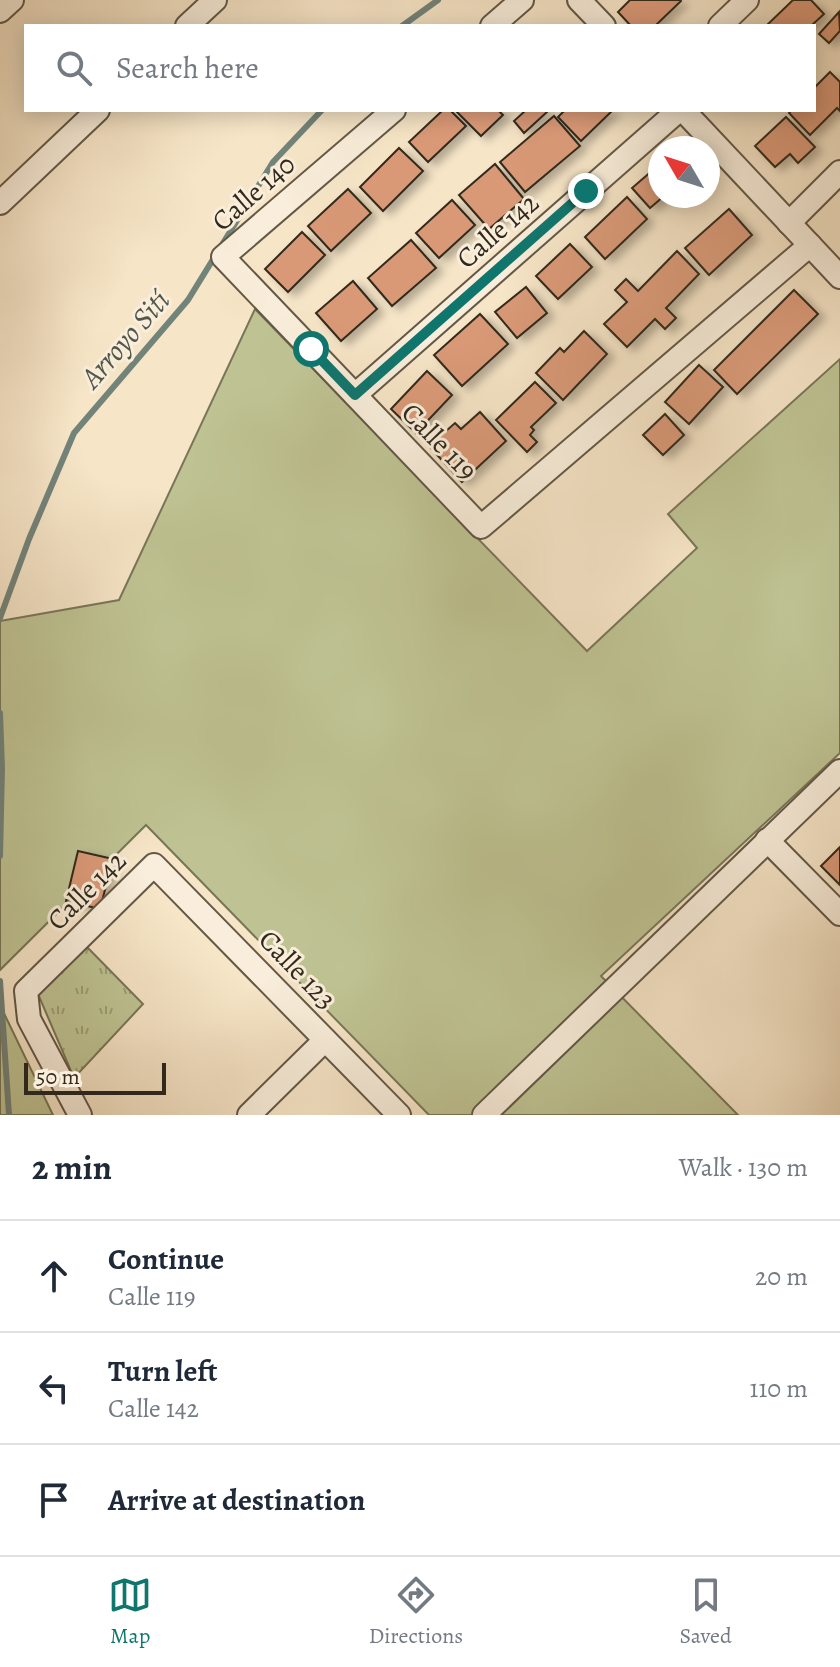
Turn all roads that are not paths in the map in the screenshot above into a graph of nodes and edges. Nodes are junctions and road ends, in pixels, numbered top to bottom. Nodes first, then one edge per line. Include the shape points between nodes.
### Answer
1 (12, 0) edge
2 (215, 0) edge
3 (522, 0) edge
4 (579, 0) edge
5 (747, 0) edge
6 (0, 11) edge
7 (189, 24) edge
8 (494, 24) edge
9 (602, 24) edge
10 (722, 24) edge
11 (96, 112) edge
12 (392, 112) edge
13 (679, 112) edge
14 (683, 112) edge
15 (840, 172) edge
16 (0, 203) edge
17 (789, 223) junction
18 (810, 245) junction
19 (223, 257) joint
20 (840, 277) edge
21 (355, 395) junction
22 (840, 771) edge
23 (767, 840) junction
24 (154, 865) joint
25 (840, 914) edge
26 (325, 1040) junction
27 (80, 1115) edge
28 (249, 1115) edge
29 (399, 1115) edge
30 (484, 1115) edge

1 - 6 street
2 - 7 street
3 - 8 street
4 - 9 street
5 - 10 street
11 - 16 street
12 - 19 street, Calle 140
13 - 21 street, Calle 142
14 - 17 street
15 - 17 street
17 - 18 street
18 - 20 street
18 - 21 street, Calle 119 via 481,527
19 - 21 street, Calle 119
22 - 23 street
23 - 25 street
23 - 30 street
24 - 26 street, Calle 123
24 - 27 street, Calle 142 via 26,991 29,1019
26 - 28 street
26 - 29 street, Calle 123

